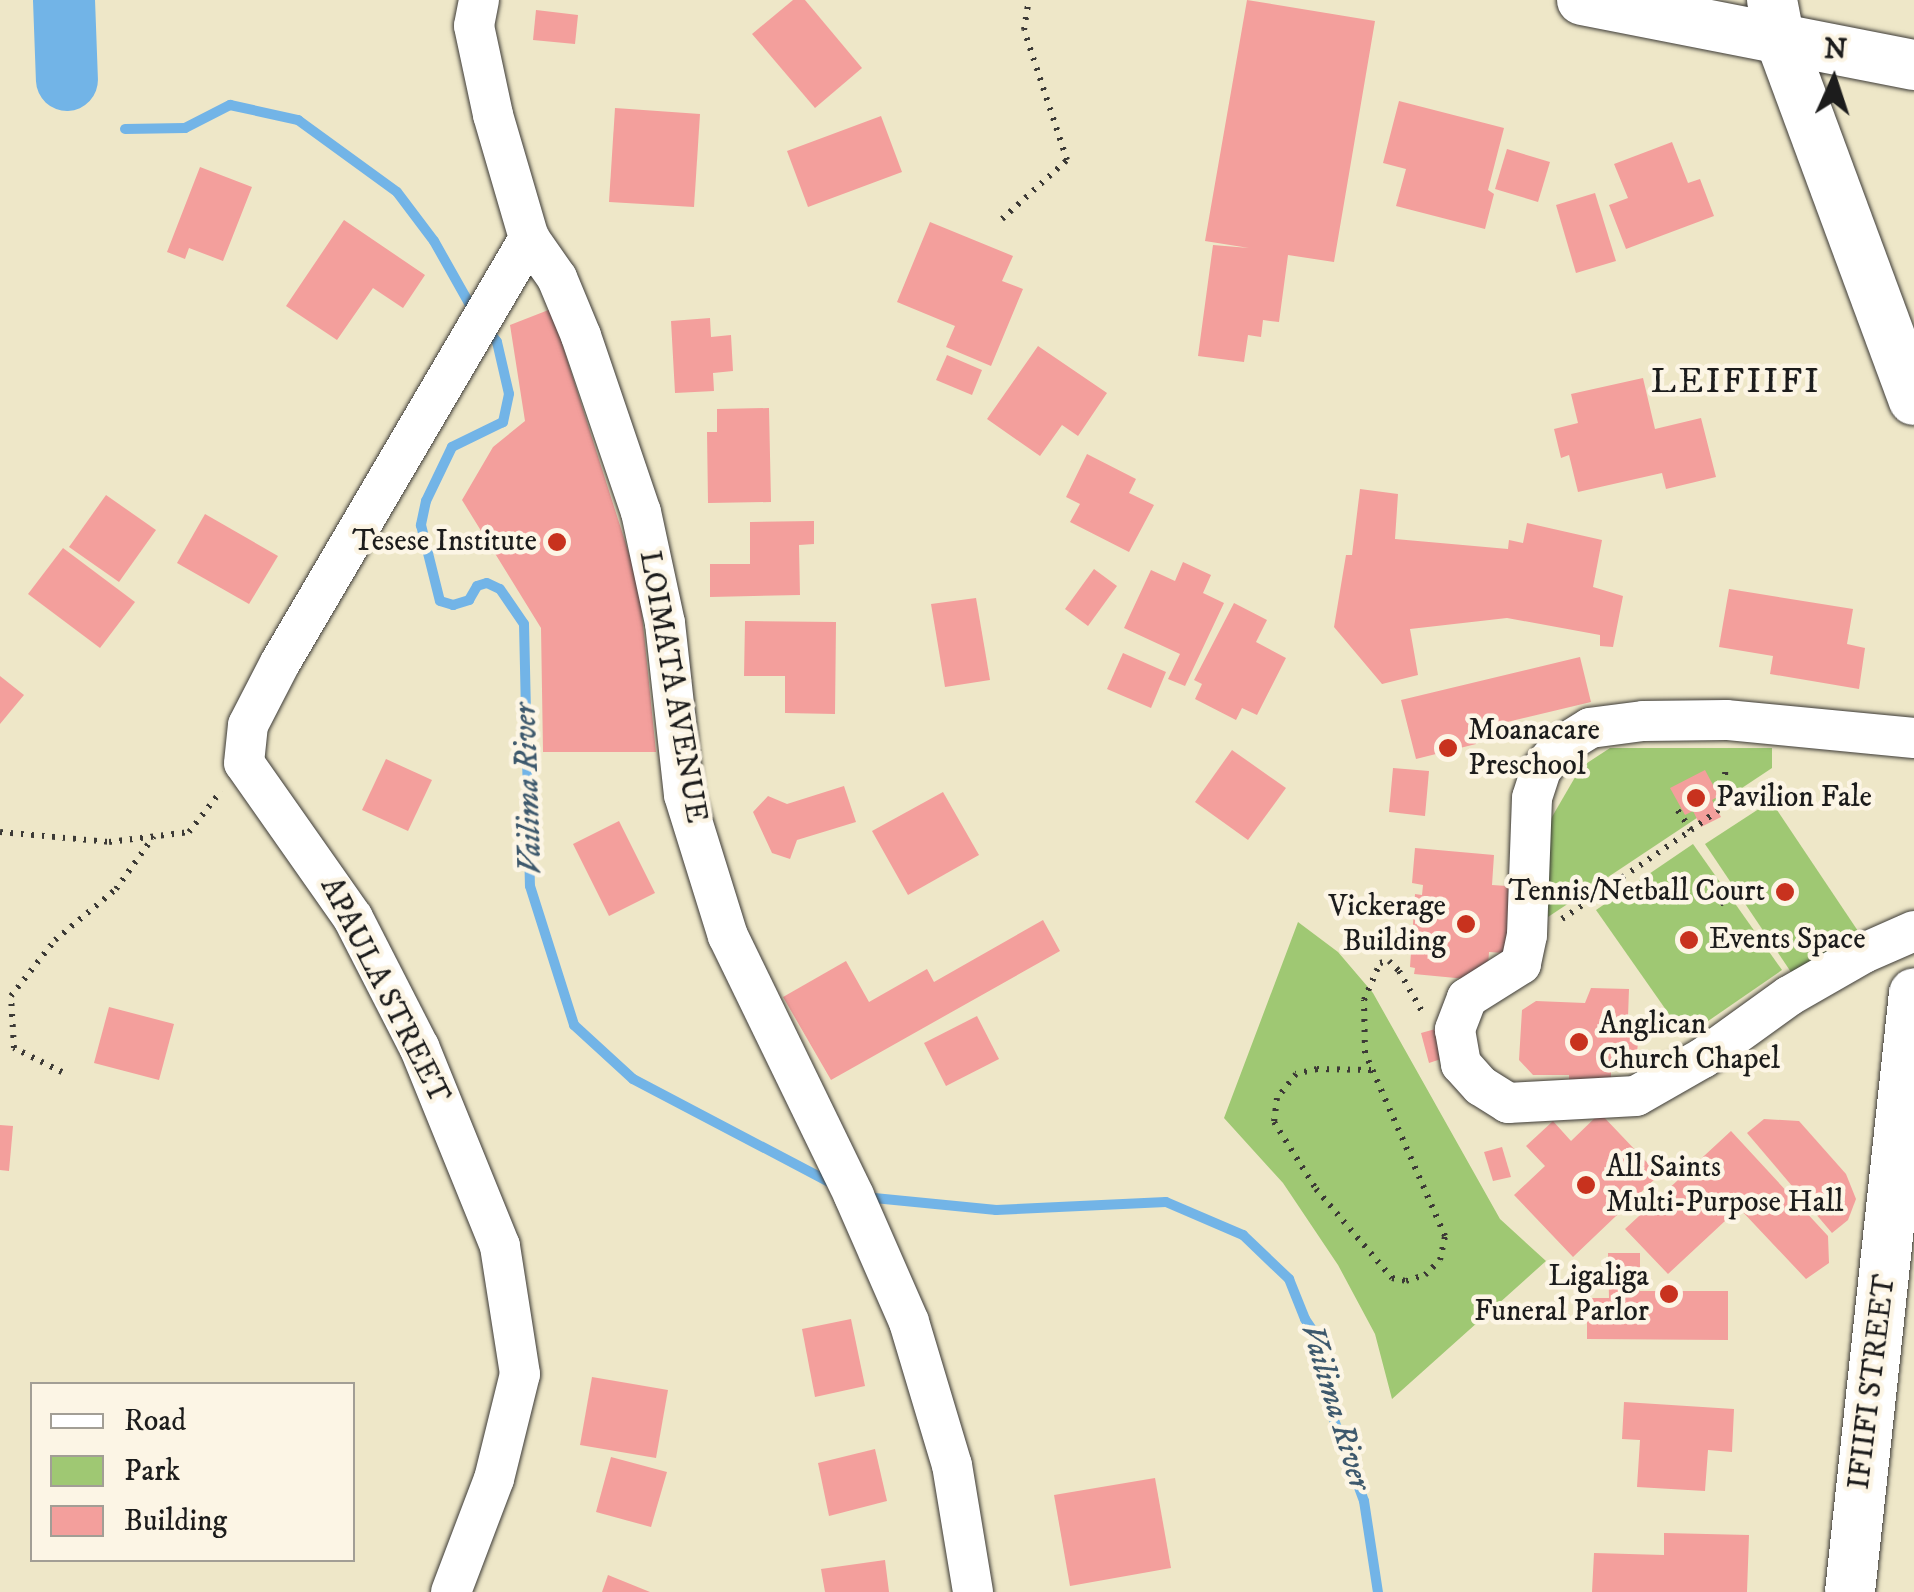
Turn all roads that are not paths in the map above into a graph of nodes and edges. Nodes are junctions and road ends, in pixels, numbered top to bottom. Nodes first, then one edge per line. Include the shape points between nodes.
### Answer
1 (479, 0) edge
2 (1582, 0) edge
3 (1775, 18) edge
4 (1914, 65) edge
5 (529, 238) junction
6 (1914, 400) edge
7 (1914, 738) edge
8 (1914, 930) edge
9 (1914, 993) edge
10 (451, 1592) edge
11 (973, 1592) edge
12 (1850, 1592) edge

1 - 5 street, LOIMATA AVENUE via 474,26
2 - 3 main road
3 - 4 main road
3 - 6 main road
5 - 10 street, APAULA STREET via 280,663 248,725 244,762 353,918 418,1047 500,1246 520,1374 494,1479
5 - 11 street, LOIMATA AVENUE via 556,278 581,336 642,512 665,623 684,795 728,936 909,1322 952,1465
7 - 8 street via 1726,720 1643,721 1590,728 1560,746 1541,770 1532,798 1521,964 1467,998 1454,1030 1461,1064 1508,1103 1636,1096 1704,1058 1789,996
9 - 12 main road, IFIIFI STREET

